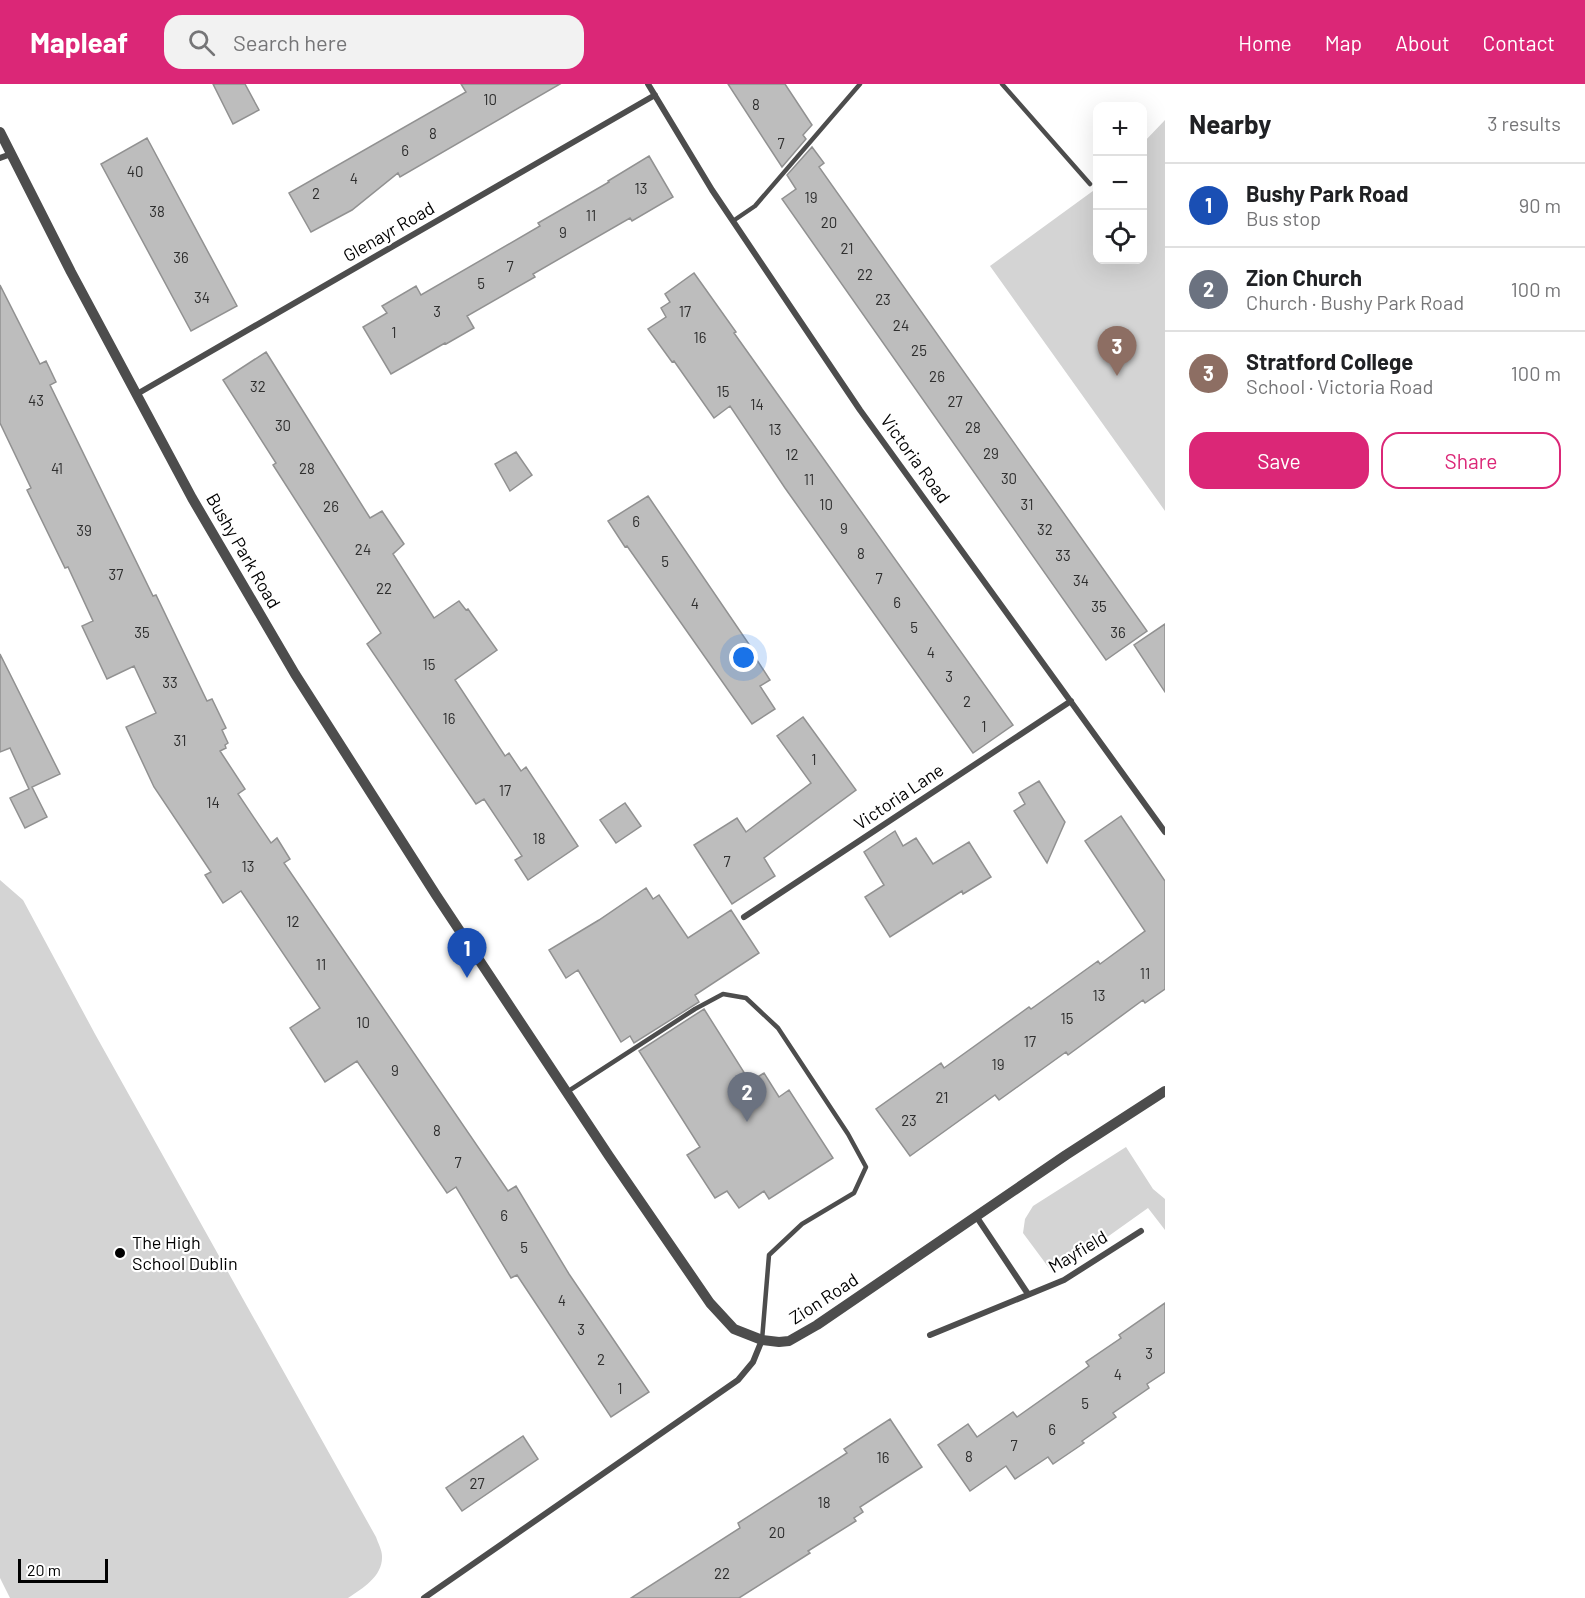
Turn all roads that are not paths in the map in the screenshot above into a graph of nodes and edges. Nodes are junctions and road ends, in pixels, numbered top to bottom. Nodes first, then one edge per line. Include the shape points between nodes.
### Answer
1 (648, 84) edge
2 (861, 84) edge
3 (1002, 84) edge
4 (655, 95) junction
5 (0, 132) edge
6 (5, 156) edge
7 (1090, 184) dead end
8 (733, 220) junction
9 (137, 394) junction
10 (1071, 701) junction
11 (1165, 832) edge
12 (744, 917) dead end
13 (567, 1092) junction
14 (1165, 1092) edge
15 (976, 1216) junction
16 (1142, 1231) dead end
17 (1028, 1294) junction
18 (930, 1335) dead end
19 (762, 1340) junction
20 (424, 1598) edge

1 - 4 street, Victoria Road
2 - 8 lane via 755,206
3 - 7 lane
4 - 8 street, Victoria Road
4 - 9 street, Glenayr Road
5 - 6 street, Bushy Park Road
6 - 9 street, Bushy Park Road
8 - 10 street, Victoria Road via 860,410
9 - 13 street, Bushy Park Road via 192,498 295,674
10 - 11 street, Victoria Road
10 - 12 street, Victoria Lane
13 - 19 street, Bushy Park Road via 711,1303 734,1329
13 - 19 lane via 723,994 746,998 778,1028 867,1167 854,1193 802,1224 769,1255
14 - 15 street, Zion Road
15 - 17 street
15 - 19 street, Zion Road via 817,1325 789,1341
16 - 17 street, Mayfield via 1064,1280
17 - 18 street, Mayfield
19 - 20 street via 753,1362 738,1380

